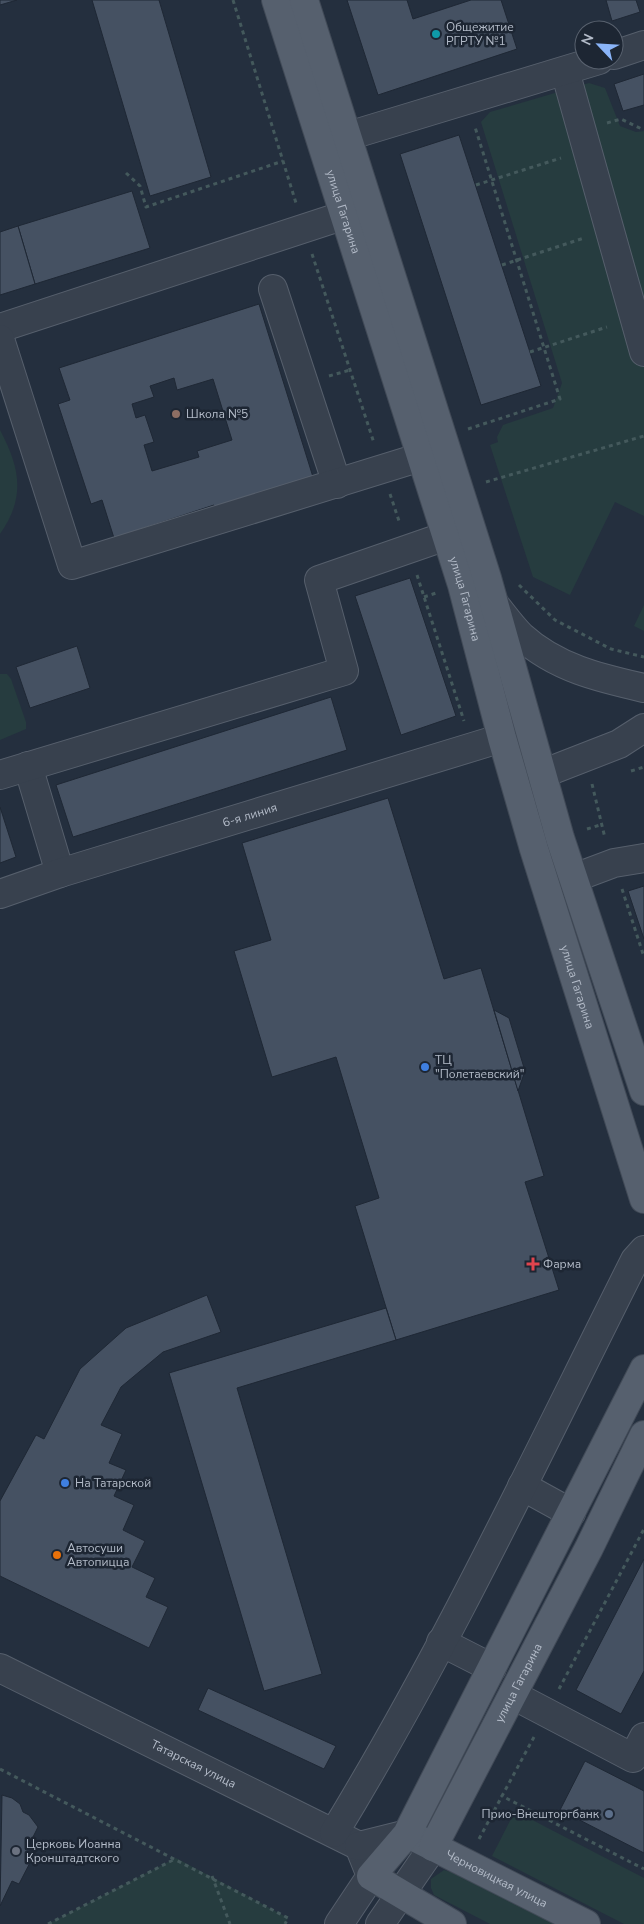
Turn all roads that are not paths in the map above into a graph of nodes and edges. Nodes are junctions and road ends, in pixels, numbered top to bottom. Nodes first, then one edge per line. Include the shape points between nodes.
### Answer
1 (276, 0) edge
2 (304, 0) edge
3 (644, 45) edge
4 (624, 52) edge
5 (574, 69) edge
6 (565, 72) junction
7 (348, 136) junction
8 (345, 215) junction
9 (273, 289) dead end
10 (0, 328) edge
11 (0, 339) edge
12 (644, 352) edge
13 (421, 457) junction
14 (337, 484) junction
15 (446, 536) junction
16 (496, 606) junction
17 (644, 688) edge
18 (644, 728) edge
19 (502, 738) junction
20 (28, 766) junction
21 (542, 774) junction
22 (0, 775) edge
23 (534, 849) junction
24 (644, 858) edge
25 (60, 873) junction
26 (574, 878) junction
27 (0, 894) edge
28 (644, 1091) edge
29 (644, 1199) edge
30 (644, 1250) edge
31 (644, 1369) edge
32 (644, 1436) edge
33 (522, 1486) junction
34 (571, 1513) junction
35 (441, 1642) junction
36 (0, 1668) edge
37 (492, 1668) junction
38 (513, 1695) junction
39 (640, 1753) edge
40 (334, 1833) junction
41 (407, 1834) junction
42 (359, 1846) junction
43 (433, 1847) junction
44 (371, 1876) junction
45 (400, 1895) junction
46 (340, 1924) edge
47 (380, 1924) edge
48 (452, 1924) edge
49 (586, 1924) edge

1 - 8 main road, улица Гагарина
2 - 7 main road, улица Гагарина
3 - 4 street
5 - 6 street
6 - 7 street
6 - 12 street
7 - 16 main road, улица Гагарина
8 - 10 street
8 - 13 main road, улица Гагарина
9 - 14 street
11 - 14 street via 72,565
13 - 14 street
13 - 15 main road, улица Гагарина
15 - 19 main road, улица Гагарина
15 - 20 street via 319,580 344,671
16 - 17 street via 521,636 552,657 585,674
16 - 21 main road, улица Гагарина
18 - 21 street via 619,744
19 - 21 main road
19 - 23 main road, улица Гагарина
19 - 25 street, 6-я линия
20 - 22 street
20 - 25 street
21 - 23 main road
21 - 26 main road, улица Гагарина
23 - 29 main road, улица Гагарина
24 - 26 street via 614,863
25 - 27 street, 6-я линия
26 - 28 main road, улица Гагарина
30 - 33 street via 635,1260
31 - 34 main road
32 - 38 main road, улица Гагарина
33 - 34 street
33 - 35 street
34 - 37 main road
35 - 37 street
35 - 40 street via 382,1755
36 - 40 street, Татарская улица
37 - 41 main road
38 - 39 street
38 - 43 main road, улица Гагарина
40 - 42 street, Татарская улица
41 - 42 street
41 - 43 main road, Черновицкая улица
41 - 44 main road
42 - 44 street
43 - 45 street, улица Гагарина
43 - 49 main road, Черновицкая улица
44 - 45 main road
44 - 46 street
45 - 47 street, улица Гагарина
45 - 48 main road

